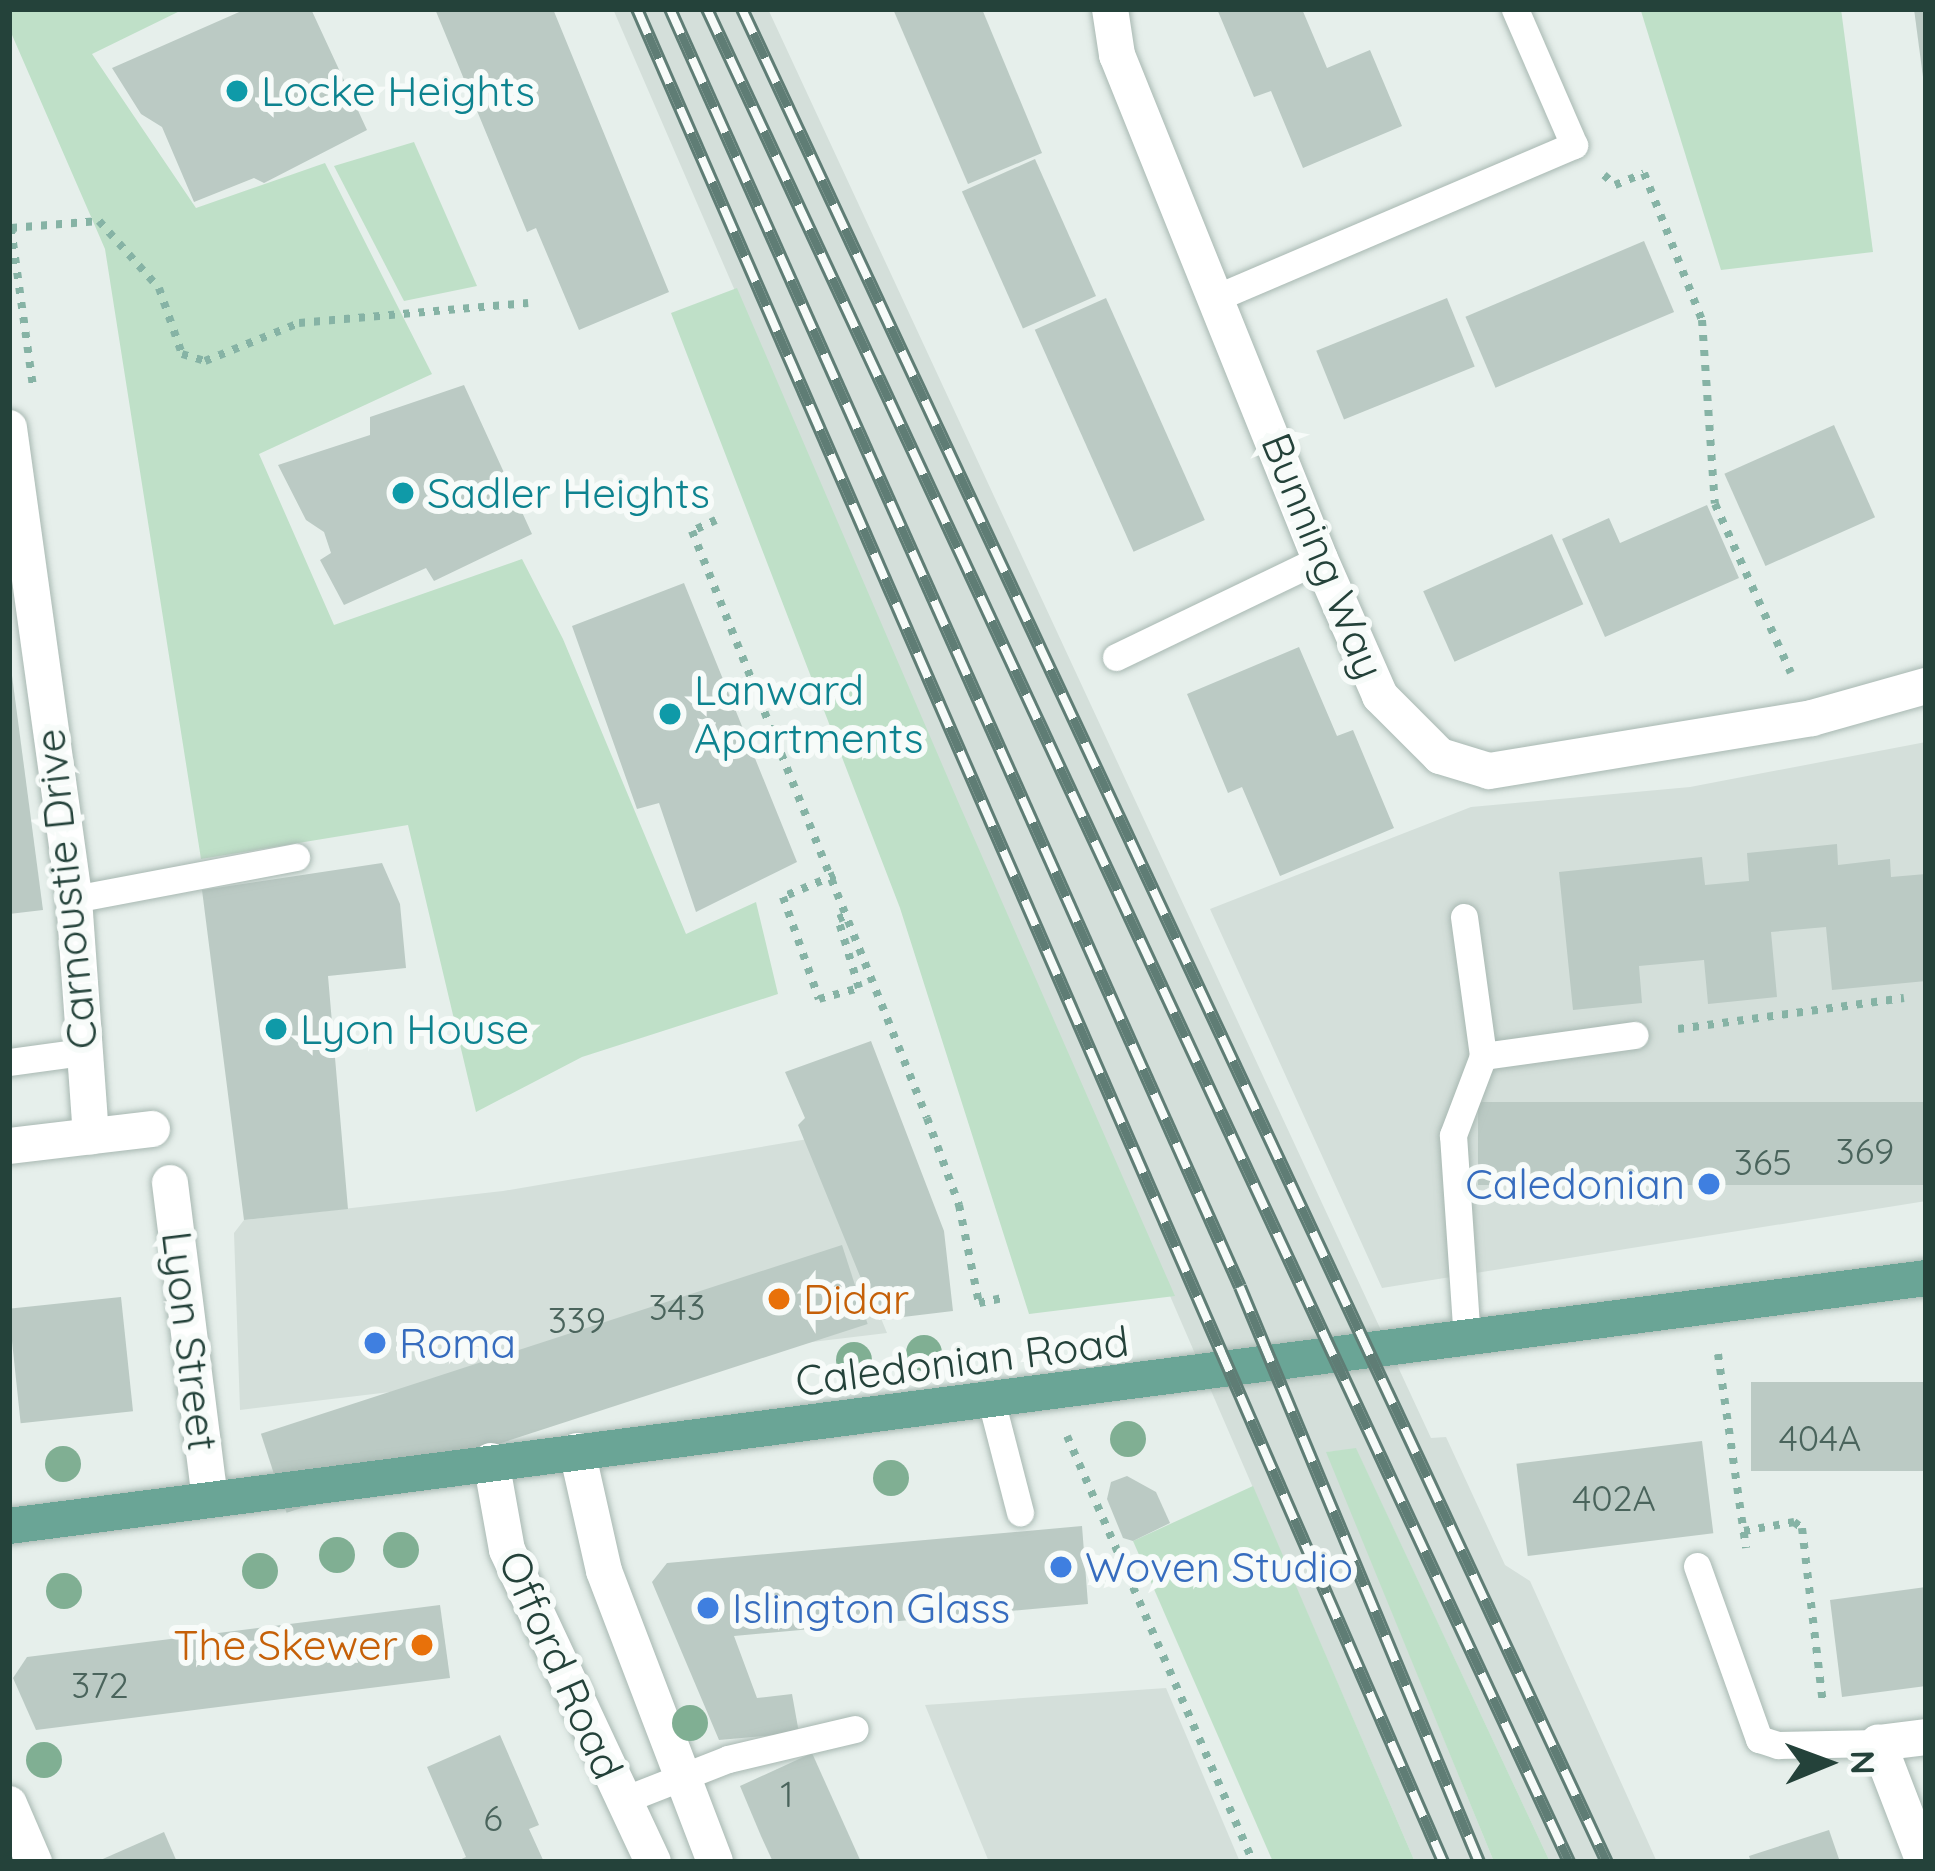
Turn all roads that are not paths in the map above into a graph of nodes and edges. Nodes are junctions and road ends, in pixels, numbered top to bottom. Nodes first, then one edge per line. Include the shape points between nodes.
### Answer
1 (1110, 9) edge
2 (1515, 9) edge
3 (1220, 296) junction
4 (9, 428) edge
5 (1320, 559) junction
6 (1116, 657) dead end
7 (1926, 686) edge
8 (296, 857) dead end
9 (74, 899) junction
10 (1464, 917) dead end
11 (1635, 1035) road end
12 (82, 1052) junction
13 (1483, 1056) junction
14 (9, 1062) edge
15 (152, 1129) dead end
16 (91, 1136) junction
17 (9, 1146) edge
18 (170, 1184) dead end
19 (1926, 1278) edge
20 (1467, 1340) junction
21 (992, 1404) junction
22 (578, 1451) junction
23 (490, 1461) junction
24 (210, 1499) junction
25 (1020, 1512) dead end
26 (9, 1526) edge
27 (1697, 1566) dead end
28 (855, 1729) dead end
29 (1926, 1737) edge
30 (1878, 1743) junction
31 (685, 1773) junction
32 (621, 1801) junction
33 (9, 1804) edge
34 (34, 1862) edge
35 (653, 1862) edge
36 (715, 1862) edge
37 (1924, 1862) edge

1 - 3 street, Bunning Way via 1117,55
2 - 3 lane via 1574,146
3 - 5 street, Bunning Way
4 - 9 street, Carnoustie Drive
5 - 6 lane
5 - 7 street, Bunning Way via 1380,696 1440,756 1489,771 1812,718
8 - 9 lane
9 - 12 street, Carnoustie Drive
10 - 13 lane
11 - 13 lane
12 - 14 lane
12 - 16 street, Carnoustie Drive
13 - 20 lane via 1453,1135
15 - 16 street
16 - 17 street
18 - 24 street, Lyon Street
19 - 20 main road, Caledonian Road
20 - 21 main road, Caledonian Road
21 - 22 main road, Caledonian Road
21 - 25 lane
22 - 23 main road, Caledonian Road
22 - 31 street, Offord Road via 604,1571
23 - 24 main road, Caledonian Road
23 - 32 street, Offord Road via 507,1550
24 - 26 main road, Caledonian Road
27 - 30 lane via 1759,1739
28 - 31 lane
29 - 30 street
30 - 37 street
31 - 32 lane
31 - 36 street, Offord Road
32 - 35 street, Offord Road
33 - 34 street

